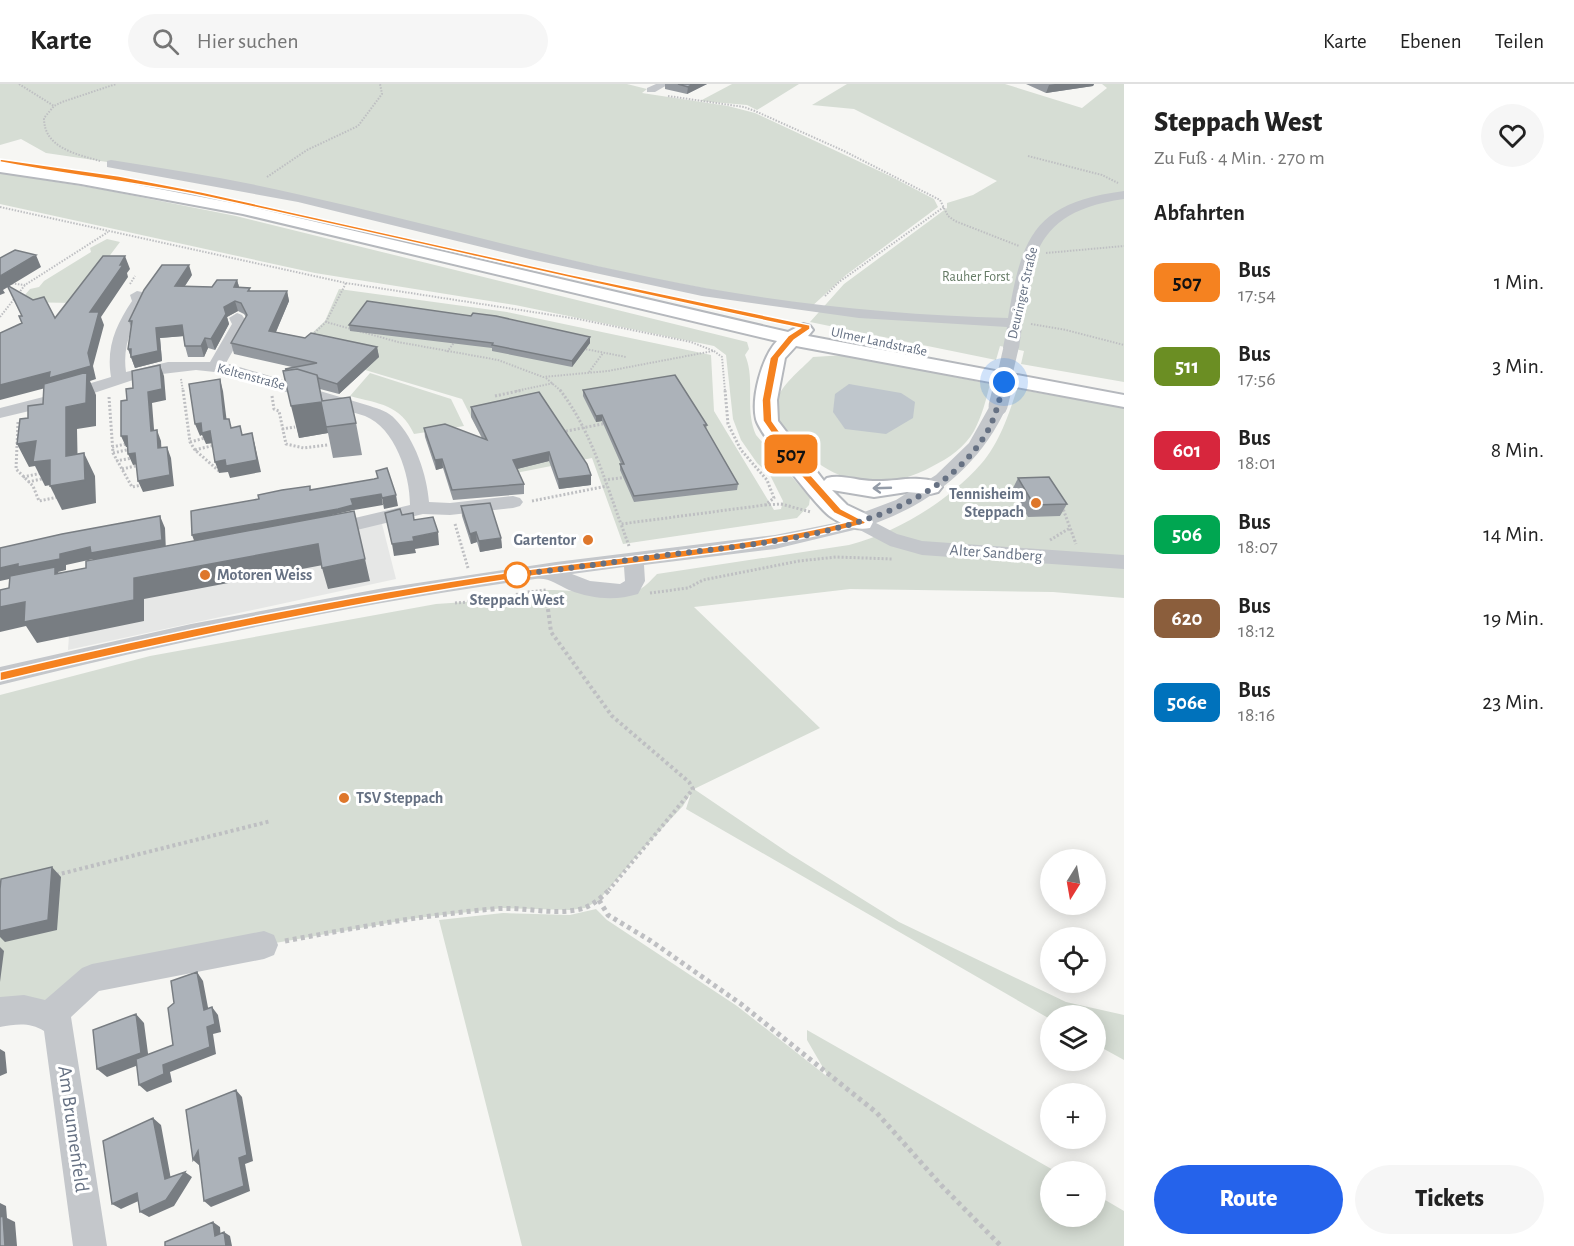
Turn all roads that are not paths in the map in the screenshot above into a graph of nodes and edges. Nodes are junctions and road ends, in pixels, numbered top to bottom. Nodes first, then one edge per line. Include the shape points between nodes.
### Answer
1 (664, 84) edge
2 (651, 90) road end
3 (0, 160) edge
4 (111, 164) road end
5 (0, 167) edge
6 (1124, 195) edge
7 (137, 295) dead end
8 (237, 318) dead end
9 (703, 319) junction
10 (1022, 323) junction
11 (804, 329) junction
12 (775, 358) junction
13 (216, 366) junction
14 (113, 380) junction
15 (1124, 388) edge
16 (769, 391) junction
17 (1124, 401) edge
18 (0, 413) edge
19 (794, 456) junction
20 (835, 483) junction
21 (930, 487) junction
22 (419, 501) junction
23 (513, 502) road end
24 (866, 526) junction
25 (314, 533) edge
26 (633, 560) junction
27 (1124, 562) edge
28 (552, 571) junction
29 (0, 676) edge
30 (264, 945) road end
31 (0, 1012) edge
32 (49, 1017) junction
33 (90, 1246) edge

1 - 2 street
3 - 11 main road, Ulmer Landstraße via 202,194
4 - 11 street via 252,189 601,272
5 - 9 main road, Ulmer Landstraße via 128,186
6 - 10 street, Deuringer Straße via 1075,207 1051,220 1038,234 1031,252
7 - 14 street via 139,301 122,328
8 - 13 street via 240,324
9 - 11 main road, Ulmer Landstraße
9 - 12 main road via 747,335
10 - 11 street via 947,322
10 - 21 street, Deuringer Straße, bridge via 1011,348 992,422 976,448 950,474
11 - 12 main road
11 - 15 main road, Ulmer Landstraße
11 - 16 main road via 801,356
11 - 17 main road, Ulmer Landstraße via 971,374
12 - 16 main road
13 - 14 street, Keltenstraße via 178,366
13 - 22 street, Keltenstraße via 384,419 399,437
14 - 18 street, Keltenstraße
16 - 19 main road via 767,421
19 - 20 main road
19 - 24 main road via 805,475 838,511
21 -> 20 main road via 907,484 874,489
20 - 24 main road via 856,506
21 - 24 street, Deuringer Straße
22 - 23 street via 450,509
22 - 25 street via 397,516
24 - 26 street, Deuringer Straße
24 - 27 street, Alter Sandberg via 899,544 922,548
26 - 28 street, Deuringer Straße
26 - 28 street via 634,586 622,592 569,584
28 - 29 street, Deuringer Straße via 474,592 172,636
30 - 32 street via 93,978
31 - 32 street via 16,1009 42,1012
32 - 33 street, Am Brunnenfeld via 58,1023

